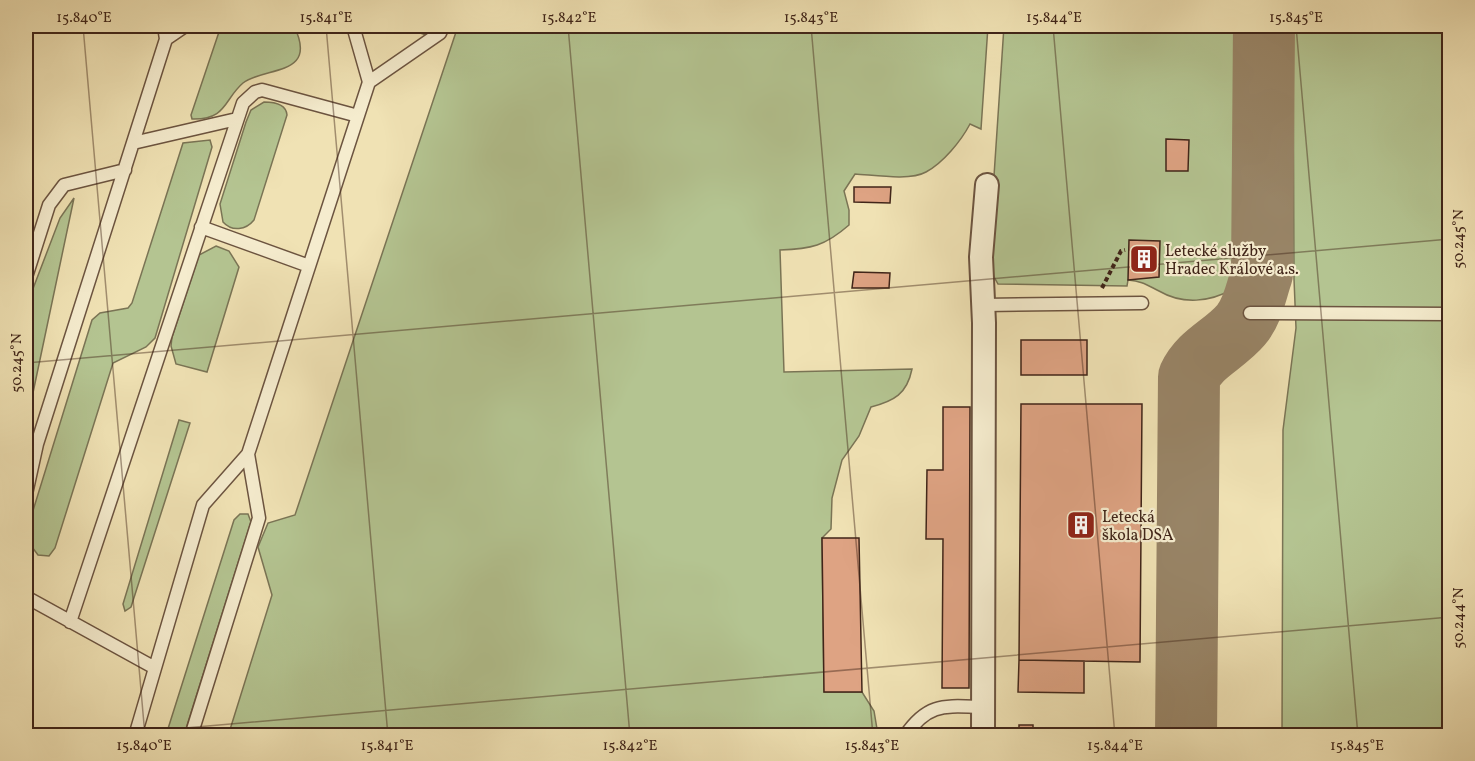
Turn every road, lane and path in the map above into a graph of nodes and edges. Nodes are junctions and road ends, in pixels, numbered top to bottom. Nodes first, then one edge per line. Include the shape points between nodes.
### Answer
1 (164, 26) edge
2 (185, 26) edge
3 (353, 26) edge
4 (442, 26) edge
5 (166, 39) junction
6 (369, 82) junction
7 (358, 116) junction
8 (237, 119) junction
9 (133, 143) junction
10 (124, 170) junction
11 (987, 185) dead end
12 (201, 227) junction
13 (1125, 250) dead end
14 (309, 266) junction
15 (26, 277) edge
16 (1143, 303) dead end
17 (1092, 304) junction
18 (984, 305) junction
19 (1250, 313) dead end
20 (1449, 314) edge
21 (248, 454) junction
22 (26, 494) edge
23 (26, 597) edge
24 (70, 621) junction
25 (155, 668) junction
26 (982, 706) junction
27 (135, 735) edge
28 (191, 735) edge
29 (905, 735) edge
30 (983, 735) edge

1 - 5 lane
2 - 5 lane
3 - 6 lane
4 - 6 lane via 440,33
5 - 9 lane
6 - 7 lane
7 - 8 lane via 262,90 243,103
7 - 14 lane
8 - 9 lane
8 - 12 lane
9 - 10 lane
10 - 15 lane via 64,185 49,206
10 - 22 lane via 37,444
11 - 18 street via 981,257
12 - 14 lane
12 - 24 lane
13 - 17 path
14 - 21 lane
16 - 17 lane
17 - 18 lane
18 - 26 street
19 - 20 lane
21 - 25 lane via 203,505
21 - 28 lane via 259,518
23 - 24 lane
24 - 25 lane
25 - 27 lane
26 - 29 lane via 941,706 918,717
26 - 30 street

